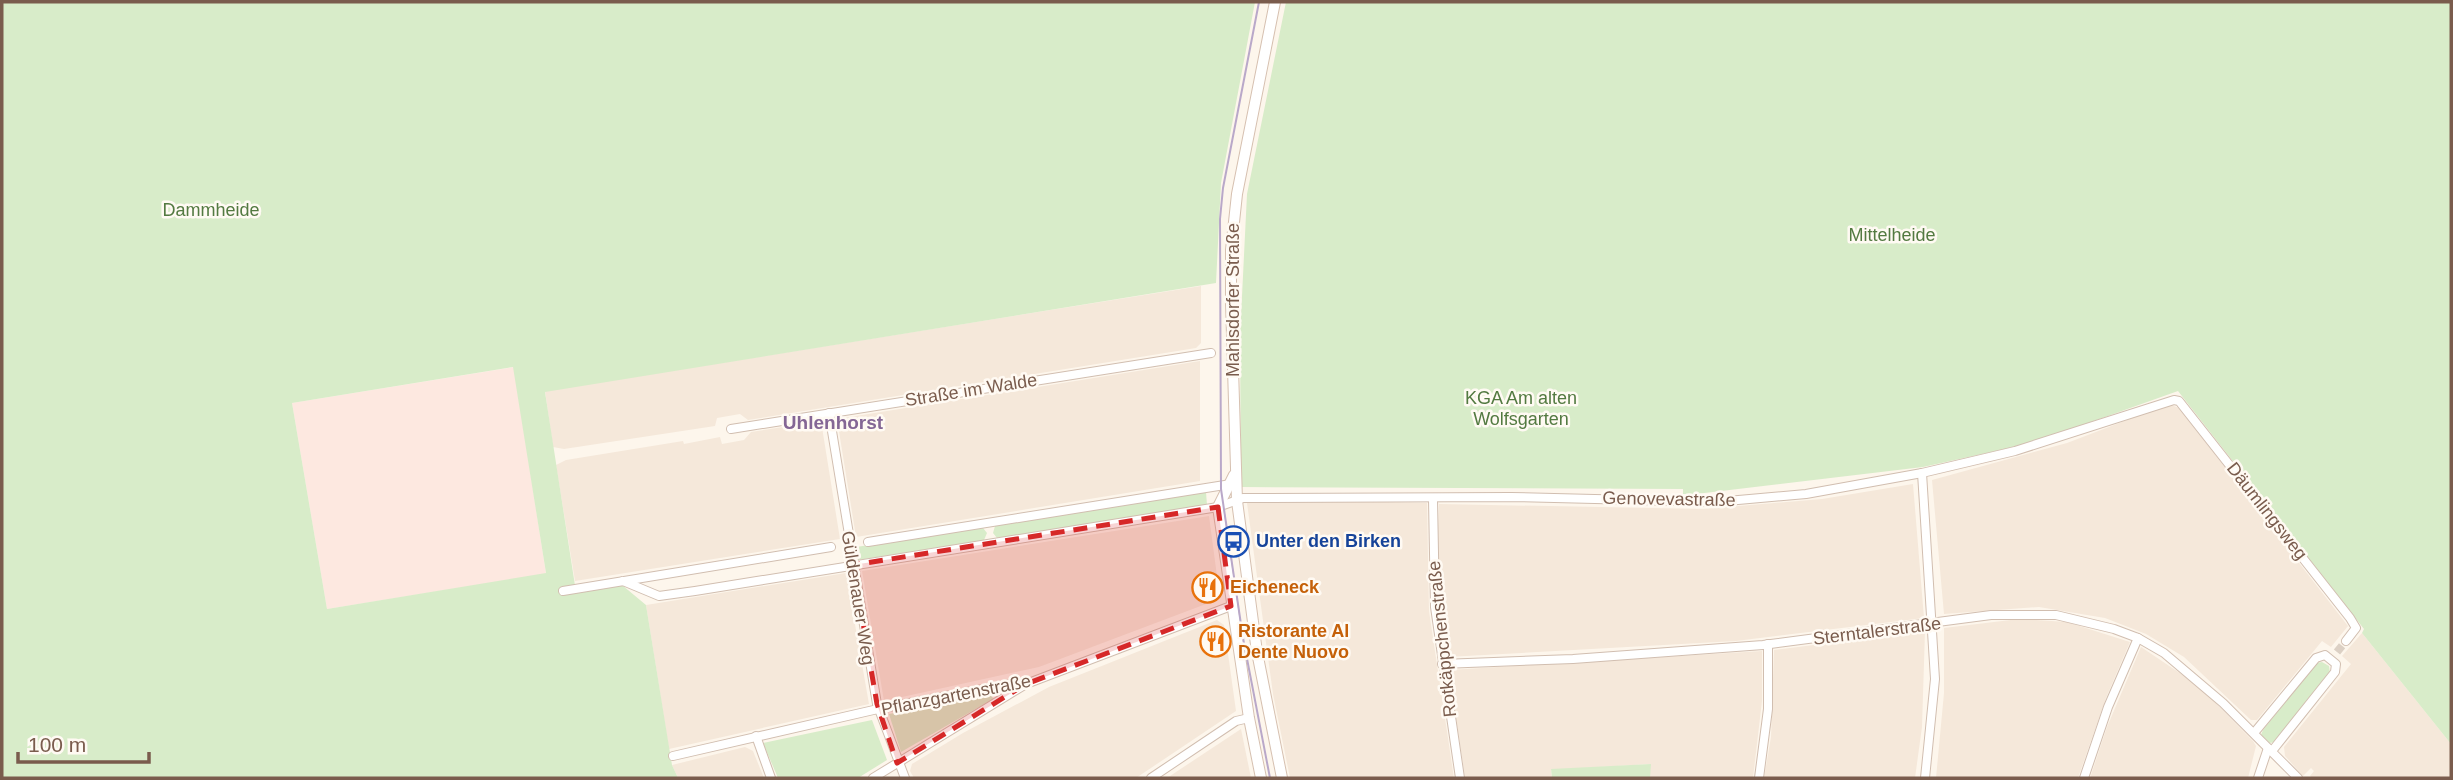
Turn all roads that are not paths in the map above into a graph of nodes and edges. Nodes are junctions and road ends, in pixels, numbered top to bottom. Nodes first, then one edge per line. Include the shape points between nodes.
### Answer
1 (1275, 2) edge
2 (1211, 353) dead end
3 (2174, 400) joint
4 (828, 413) junction
5 (731, 429) dead end
6 (1922, 473) junction
7 (1233, 481) junction
8 (1433, 499) junction
9 (1237, 500) junction
10 (1218, 507) junction
11 (868, 542) dead end
12 (831, 547) dead end
13 (853, 565) junction
14 (623, 581) junction
15 (563, 591) dead end
16 (1231, 606) junction
17 (1934, 624) junction
18 (2138, 638) junction
19 (2346, 641) tunnel mouth
20 (1768, 644) junction
21 (1443, 664) junction
22 (1026, 684) junction
23 (878, 709) junction
24 (1249, 718) junction
25 (2254, 733) junction
26 (756, 736) junction
27 (2270, 749) junction
28 (673, 756) dead end
29 (897, 764) junction
30 (771, 778) edge
31 (873, 778) edge
32 (905, 778) edge
33 (1151, 778) edge
34 (1261, 778) edge
35 (1282, 778) edge
36 (1460, 778) edge
37 (1759, 778) edge
38 (1925, 778) edge
39 (2084, 778) edge
40 (2258, 778) edge
41 (2298, 778) edge

1 - 7 main road, Mahlsdorfer Straße via 1233,223
2 - 4 street, Straße im Walde
3 - 6 street, Genovevastraße via 2044,443
3 - 19 street, Däumlingsweg via 2236,471 2356,628
4 - 5 street, Straße im Walde
4 - 13 street, Güldenauer Weg
6 - 8 street, Genovevastraße via 1806,494 1716,502
6 - 17 street
7 - 9 main road, Mahlsdorfer Straße
7 - 10 main road, Mahlsdorfer Straße
7 - 11 street
8 - 9 street, Genovevastraße
8 - 21 street, Rotkäppchenstraße via 1433,567
9 - 10 street, Genovevastraße
9 - 35 main road, Mahlsdorfer Straße via 1257,652
10 - 13 street
10 - 16 main road
12 - 14 street
13 - 14 street via 659,596
13 - 23 street, Güldenauer Weg
14 - 15 street
16 - 22 street, Pflanzgartenstraße
16 - 24 main road
17 - 18 street, Sterntalerstraße via 2012,613 2056,615
17 - 20 street, Sterntalerstraße
17 - 38 street via 1935,679
18 - 25 street, Sterntalerstraße via 2194,676
18 - 39 street
20 - 21 street, Sterntalerstraße
20 - 37 street via 1768,709
21 - 36 street, Rotkäppchenstraße
22 - 23 street, Pflanzgartenstraße
22 - 29 street
23 - 26 street, Pflanzgartenstraße
23 - 29 street, Güldenauer Weg
24 - 33 street via 1236,721
24 - 34 main road
25 - 27 street, Sterntalerstraße
25 - 27 street via 2316,659 2335,655 2335,672
26 - 28 street, Pflanzgartenstraße
26 - 30 street
27 - 40 street
27 - 41 street, Sterntalerstraße
29 - 31 street
29 - 32 street, Güldenauer Weg

